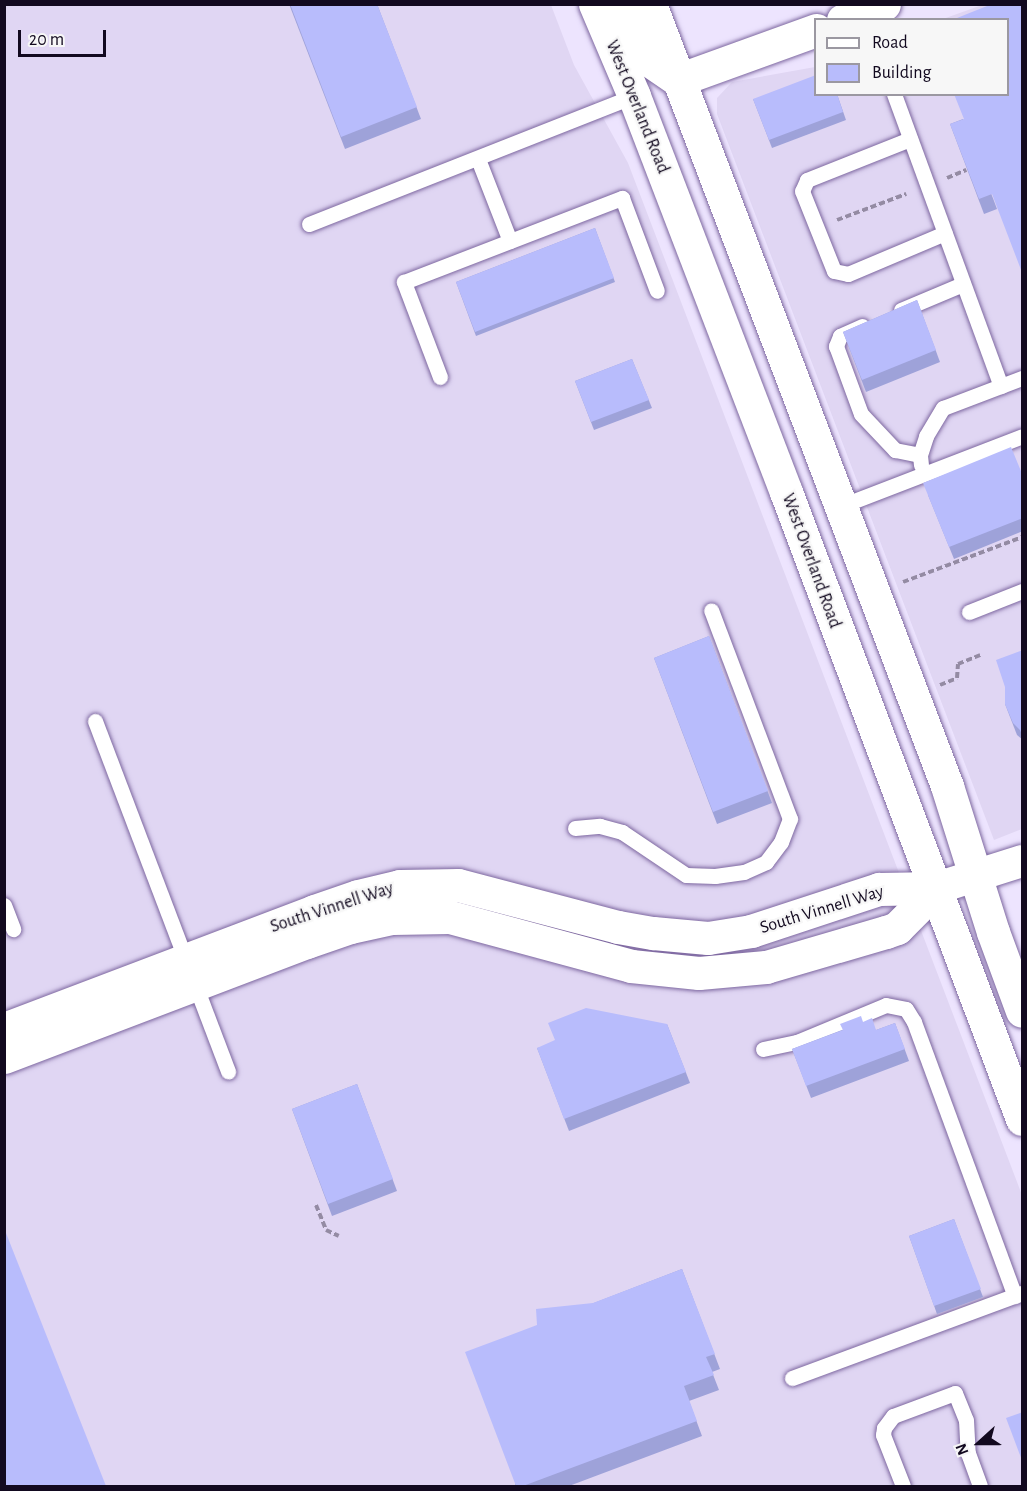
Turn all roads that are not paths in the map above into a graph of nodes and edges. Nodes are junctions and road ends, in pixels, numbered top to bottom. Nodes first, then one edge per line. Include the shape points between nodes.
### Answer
1 (595, 4) edge
2 (623, 4) edge
3 (650, 4) edge
4 (814, 31) edge
5 (678, 80) junction
6 (634, 96) junction
7 (895, 96) edge
8 (910, 139) junction
9 (478, 159) junction
10 (309, 224) dead end
11 (945, 233) junction
12 (510, 241) junction
13 (963, 284) junction
14 (657, 291) dead end
15 (769, 320) junction
16 (440, 378) dead end
17 (1023, 378) edge
18 (1001, 386) junction
19 (1023, 436) edge
20 (921, 455) junction
21 (922, 474) junction
22 (841, 506) junction
23 (1023, 591) edge
24 (711, 609) dead end
25 (969, 612) dead end
26 (95, 720) dead end
27 (575, 828) dead end
28 (1023, 861) edge
29 (974, 876) junction
30 (937, 888) junction
31 (4, 905) edge
32 (13, 929) dead end
33 (189, 973) junction
34 (1023, 1011) edge
35 (4, 1029) edge
36 (763, 1049) dead end
37 (4, 1057) edge
38 (228, 1072) dead end
39 (1023, 1119) edge
40 (1018, 1294) edge
41 (792, 1378) dead end
42 (903, 1486) edge
43 (980, 1486) edge

1 - 6 main road, West Overland Road
2 - 5 main road via 643,56
3 - 5 main road
4 - 5 main road
5 - 15 main road
6 - 9 lane
6 - 15 main road via 668,117 725,268
6 - 30 main road, West Overland Road
7 - 8 lane
8 - 11 lane
8 - 11 lane via 807,180 802,191 834,271 848,274
9 - 10 lane
9 - 12 lane
11 - 13 lane
12 - 14 lane via 622,198
12 - 16 lane via 404,282
13 - 18 lane
13 - 20 lane via 840,336 836,346 861,414 895,450
15 - 22 main road
17 - 18 lane
18 - 20 lane via 943,408 926,436
19 - 21 lane
20 - 21 lane
21 - 22 lane
22 - 29 main road via 947,786
23 - 25 lane
24 - 27 lane via 790,819 781,842 766,862 744,872 686,875 622,832 600,826
26 - 33 lane
28 - 29 street
29 - 30 street
29 - 34 main road
30 - 33 main road, South Vinnell Way via 879,888 751,931 708,938 618,927 458,885 400,886 358,896
30 - 33 main road, South Vinnell Way via 897,928 766,967 699,973 631,966 450,916 392,918
30 - 39 main road, West Overland Road
31 - 32 lane
33 - 35 main road, South Vinnell Way
33 - 37 main road, South Vinnell Way
33 - 38 lane
36 - 40 lane via 797,1042 886,1005 906,1009
40 - 41 lane
42 - 43 lane via 883,1435 884,1428 893,1416 955,1393 966,1420 968,1453

